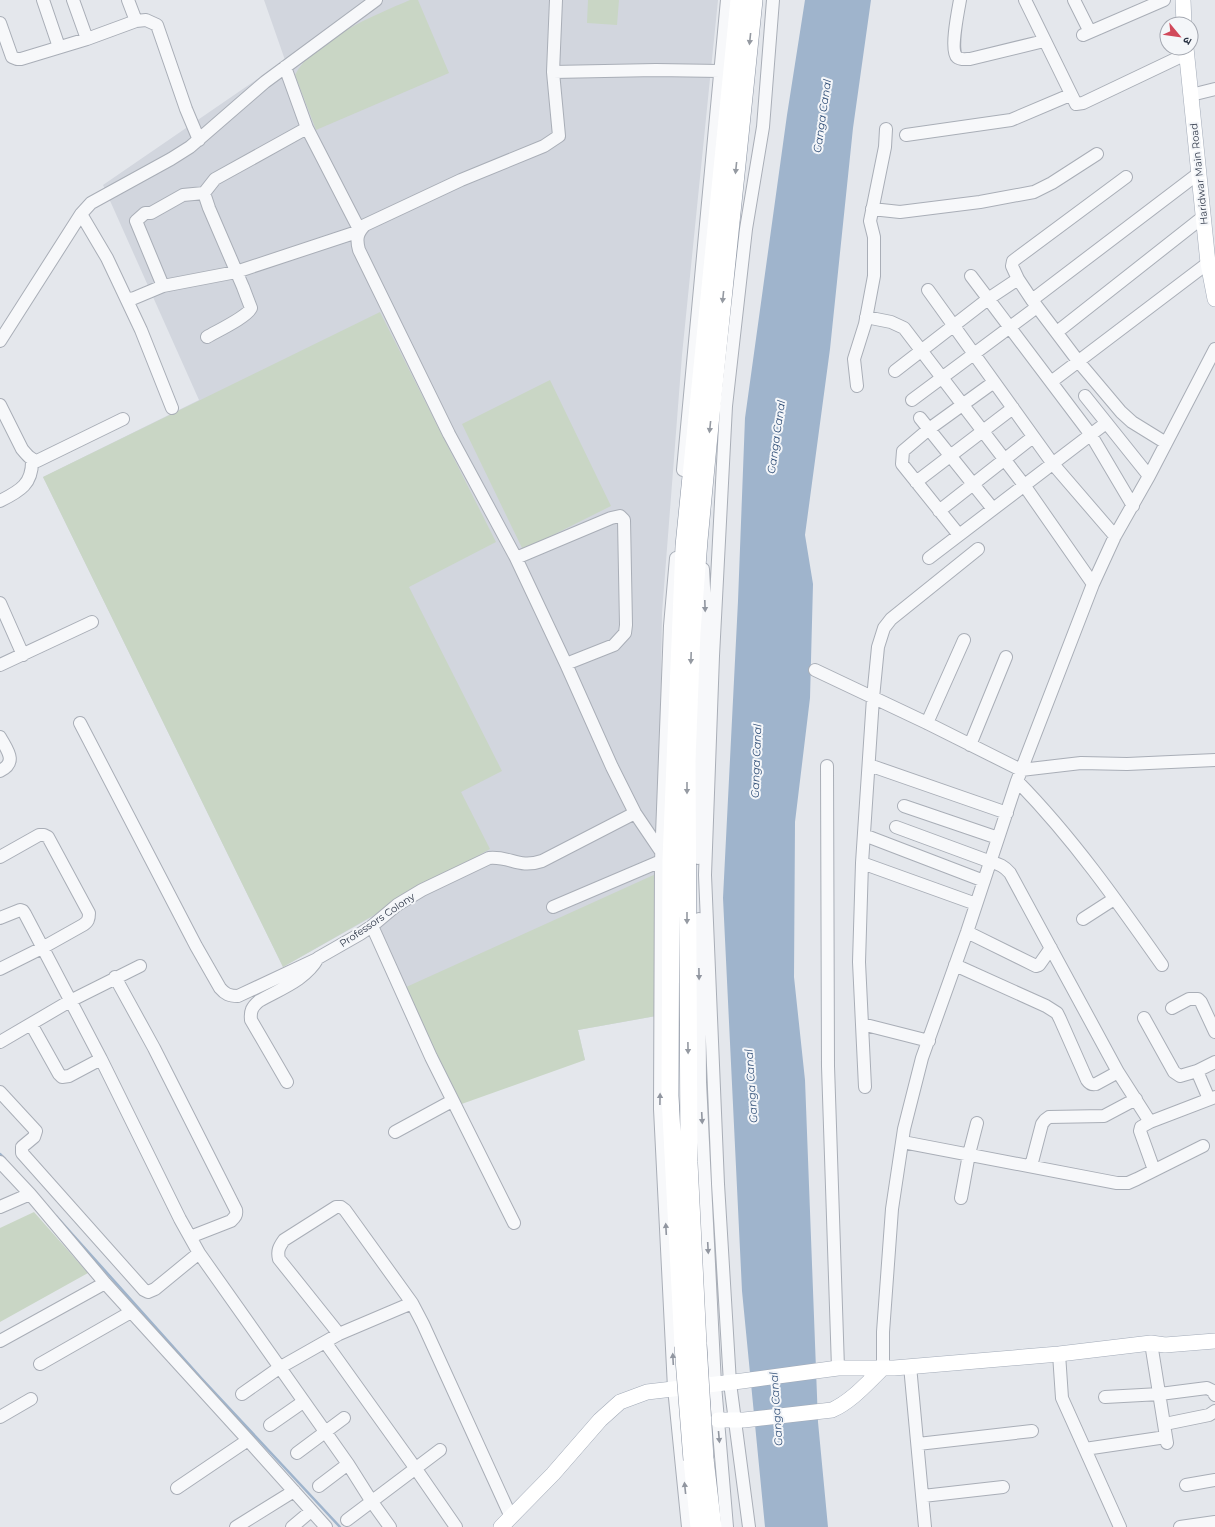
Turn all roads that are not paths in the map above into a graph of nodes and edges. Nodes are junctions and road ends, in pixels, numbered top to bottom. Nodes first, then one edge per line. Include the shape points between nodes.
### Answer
1 (42, 0) edge
2 (73, 0) edge
3 (128, 0) edge
4 (376, 0) edge
5 (556, 0) edge
6 (727, 0) edge
7 (739, 0) edge
8 (754, 0) edge
9 (774, 0) edge
10 (960, 0) edge
11 (1025, 0) edge
12 (1074, 0) edge
13 (1164, 0) edge
14 (1183, 0) edge
15 (1146, 4) edge
16 (1184, 16) edge
17 (136, 21) junction
18 (0, 23) edge
19 (87, 39) junction
20 (1044, 41) junction
21 (59, 47) junction
22 (1176, 56) edge
23 (1187, 56) edge
24 (285, 67) junction
25 (720, 71) junction
26 (553, 72) junction
27 (1215, 89) edge
28 (1070, 95) junction
29 (1191, 95) junction
30 (307, 128) junction
31 (886, 129) dead end
32 (906, 135) dead end
33 (199, 140) junction
34 (1097, 154) dead end
35 (1199, 173) junction
36 (1126, 177) dead end
37 (204, 193) junction
38 (872, 209) junction
39 (81, 214) junction
40 (1203, 217) junction
41 (360, 231) junction
42 (1208, 263) junction
43 (236, 272) junction
44 (971, 276) dead end
45 (1018, 279) junction
46 (163, 286) junction
47 (928, 290) dead end
48 (126, 298) junction
49 (988, 299) junction
50 (1215, 299) edge
51 (1035, 303) junction
52 (866, 317) junction
53 (954, 326) junction
54 (1010, 328) junction
55 (1057, 332) junction
56 (207, 337) dead end
57 (0, 341) edge
58 (1215, 349) edge
59 (921, 351) junction
60 (974, 354) junction
61 (1078, 361) junction
62 (895, 371) dead end
63 (942, 378) junction
64 (994, 382) junction
65 (1051, 382) junction
66 (857, 386) dead end
67 (1085, 396) dead end
68 (912, 400) dead end
69 (0, 405) edge
70 (963, 405) junction
71 (172, 408) dead end
72 (1013, 408) junction
73 (920, 418) dead end
74 (123, 419) dead end
75 (1106, 422) junction
76 (929, 429) junction
77 (983, 431) junction
78 (1091, 434) junction
79 (1033, 437) junction
80 (1166, 443) junction
81 (951, 456) junction
82 (1004, 459) junction
83 (32, 460) junction
84 (1053, 464) junction
85 (1149, 476) junction
86 (916, 482) junction
87 (973, 484) junction
88 (1024, 485) junction
89 (0, 501) edge
90 (1133, 506) junction
91 (993, 509) junction
92 (939, 510) junction
93 (959, 535) junction
94 (1115, 536) junction
95 (699, 540) junction
96 (978, 549) dead end
97 (516, 558) junction
98 (929, 558) dead end
99 (1093, 584) junction
100 (0, 603) edge
101 (92, 622) dead end
102 (964, 640) dead end
103 (23, 654) junction
104 (1006, 657) dead end
105 (566, 664) junction
106 (0, 665) edge
107 (815, 670) dead end
108 (873, 698) junction
109 (80, 723) dead end
110 (927, 723) junction
111 (0, 737) edge
112 (970, 745) junction
113 (1215, 760) edge
114 (868, 765) junction
115 (826, 766) dead end
116 (0, 771) edge
117 (1019, 775) junction
118 (904, 806) dead end
119 (635, 813) junction
120 (1007, 813) junction
121 (896, 827) dead end
122 (864, 835) junction
123 (998, 838) junction
124 (0, 857) edge
125 (662, 857) junction
126 (991, 862) junction
127 (862, 863) junction
128 (984, 881) junction
129 (1114, 899) junction
130 (976, 904) junction
131 (553, 907) dead end
132 (0, 918) edge
133 (1083, 919) dead end
134 (372, 926) junction
135 (967, 932) junction
136 (42, 948) junction
137 (1051, 948) junction
138 (318, 958) junction
139 (955, 965) junction
140 (1162, 965) dead end
141 (140, 966) dead end
142 (0, 969) edge
143 (115, 978) junction
144 (70, 1001) junction
145 (1172, 1008) dead end
146 (1144, 1018) dead end
147 (31, 1024) junction
148 (862, 1024) junction
149 (1215, 1031) edge
150 (929, 1041) junction
151 (0, 1042) edge
152 (101, 1059) junction
153 (1215, 1062) edge
154 (1197, 1071) junction
155 (1118, 1072) junction
156 (287, 1082) dead end
157 (865, 1087) dead end
158 (0, 1092) edge
159 (1212, 1098) edge
160 (1136, 1099) junction
161 (452, 1100) junction
162 (1150, 1122) junction
163 (977, 1123) dead end
164 (395, 1132) dead end
165 (903, 1142) junction
166 (1203, 1146) dead end
167 (969, 1154) junction
168 (0, 1162) edge
169 (1031, 1166) junction
170 (1154, 1170) junction
171 (30, 1194) junction
172 (961, 1198) dead end
173 (0, 1207) edge
174 (514, 1223) dead end
175 (190, 1237) junction
176 (199, 1253) junction
177 (105, 1283) junction
178 (412, 1303) junction
179 (131, 1312) junction
180 (1215, 1332) edge
181 (339, 1334) junction
182 (0, 1341) edge
183 (1215, 1341) edge
184 (325, 1342) junction
185 (1151, 1343) junction
186 (690, 1345) junction
187 (1059, 1354) junction
188 (40, 1364) dead end
189 (910, 1366) junction
190 (279, 1368) junction
191 (883, 1368) junction
192 (830, 1369) junction
193 (736, 1382) junction
194 (715, 1384) junction
195 (674, 1388) junction
196 (242, 1394) dead end
197 (1160, 1394) junction
198 (1215, 1395) edge
199 (1105, 1397) dead end
200 (30, 1399) dead end
201 (303, 1402) junction
202 (1215, 1411) edge
203 (0, 1417) edge
204 (344, 1418) dead end
205 (718, 1420) junction
206 (739, 1420) junction
207 (1165, 1424) junction
208 (270, 1425) dead end
209 (1032, 1431) dead end
210 (325, 1433) junction
211 (248, 1440) junction
212 (918, 1444) junction
213 (1085, 1449) junction
214 (440, 1450) dead end
215 (297, 1453) dead end
216 (699, 1459) junction
217 (348, 1464) junction
218 (416, 1469) junction
219 (1215, 1480) edge
220 (1186, 1485) dead end
221 (318, 1486) dead end
222 (1002, 1487) dead end
223 (176, 1488) dead end
224 (294, 1491) junction
225 (923, 1496) junction
226 (372, 1502) junction
227 (311, 1511) junction
228 (347, 1520) dead end
229 (506, 1522) edge
230 (1215, 1522) edge
231 (688, 1526) edge
232 (236, 1527) edge
233 (292, 1527) edge
234 (326, 1527) edge
235 (390, 1527) edge
236 (456, 1527) edge
237 (713, 1527) edge
238 (727, 1527) edge
239 (749, 1527) edge
240 (925, 1527) edge
241 (1120, 1527) edge
242 (1180, 1527) edge

1 - 21 street
2 - 19 street
3 - 17 street
4 - 24 street
5 - 26 street
6 - 25 street
7 - 186 highway via 684,546 670,859 670,1096
8 -> 95 highway
9 - 193 street via 763,127 746,229 726,406 705,875 718,1184
10 - 20 street via 953,49 959,59 970,59
11 - 20 street
12 - 15 street via 1087,33
13 - 15 street
14 - 16 main road
17 - 19 street
17 - 33 street via 146,20 157,25
18 - 21 street via 14,58 21,59
19 - 21 street
20 - 28 street
22 - 28 street via 1083,103 1076,104
23 - 29 main road, Haridwar Main Road
24 - 30 street
24 - 33 street
25 - 26 street
25 - 125 street via 670,626
26 - 41 street via 559,136 544,146 461,180 365,225
27 - 29 street
28 - 32 street via 1011,120
29 - 35 main road, Haridwar Main Road
30 - 37 street via 215,179
30 - 41 street
31 - 38 street via 885,147
33 - 39 street via 171,159 100,198
34 - 38 street via 1034,192 900,212
35 - 40 main road, Haridwar Main Road
35 - 51 street
36 - 45 street via 1013,261 1012,266
37 - 43 street
37 - 46 street via 183,195 136,221
38 - 52 street via 870,221 874,237 874,276
39 - 48 street via 107,258
39 - 57 street
40 - 42 main road, Haridwar Main Road
40 - 55 street
41 - 43 street
41 - 97 street via 356,240 359,250 449,434
42 - 50 main road, Haridwar Main Road
42 - 61 street
43 - 46 street
43 - 56 street via 249,301 250,311
44 - 49 street
45 - 49 street
45 - 51 street
46 - 48 street via 132,299
47 - 53 street
48 - 71 street
49 - 53 street
49 - 54 street
51 - 54 street
51 - 55 street
52 - 59 street via 891,322 904,328
52 - 66 street via 854,359
53 - 59 street
53 - 60 street
54 - 60 street
54 - 65 street
55 - 61 street
58 - 80 street
59 - 62 street
59 - 63 street
60 - 63 street
60 - 64 street
61 - 65 street
61 - 80 street via 1120,412
63 - 68 street
63 - 70 street
64 - 70 street
64 - 72 street
65 - 78 street
67 - 75 street
69 - 83 street via 22,449
70 - 76 street
70 - 77 street
72 - 77 street
72 - 79 street
73 - 76 street
74 - 83 street via 42,459
75 - 78 street
75 - 85 street
76 - 81 street
76 - 86 street via 903,451 902,464
77 - 81 street
77 - 82 street
78 - 84 street
78 - 90 street
79 - 82 street
79 - 84 street
80 - 85 street
81 - 86 street
81 - 87 street
82 - 87 street
82 - 88 street
83 - 89 street via 28,482 13,495
84 - 88 street
84 - 94 street
85 - 90 street
86 - 92 street
87 - 91 street
87 - 92 street
88 - 91 street
88 - 99 street
90 - 94 street
91 - 93 street
92 - 93 street
93 - 98 street
94 - 99 street
95 -> 186 highway via 687,754
95 -> 194 street via 704,573 706,625 698,831 700,1082
96 - 108 street via 891,619 884,628 878,647
97 - 105 street
97 - 105 street via 611,518 617,516 624,520 624,634 614,645
99 - 117 street
100 - 103 street
101 - 103 street
102 - 110 street
103 - 106 street
104 - 112 street
105 - 119 street
107 - 108 street
108 - 110 street
108 - 114 street
109 - 138 street via 196,946 225,993 238,996
110 - 112 street
111 - 116 street via 10,762
112 - 117 street
113 - 117 street via 1127,764 1081,763
114 - 120 street
114 - 122 street
115 - 192 street
117 - 120 street
117 - 129 street
118 - 123 street
119 - 125 street
119 - 134 street, Professors Colony via 535,863 522,864 497,857 485,859 407,899
120 - 123 street
121 - 126 street
122 - 127 street
122 - 128 street
123 - 126 street
124 - 136 street via 44,834 48,837 89,914 87,922
125 - 131 street
195 -> 125 street via 660,1109
126 - 128 street
126 - 137 street via 1000,864 1010,873
127 - 130 street
127 - 148 street via 858,962
128 - 130 street
129 - 133 street
129 - 140 street
130 - 135 street
132 - 136 street via 16,910 23,911
134 - 138 street, Professors Colony
134 - 161 street
135 - 137 street via 1036,966
135 - 139 street
136 - 142 street
136 - 144 street
137 - 155 street
138 - 156 street, Professors Colony via 305,975 259,1001 250,1013 251,1020
139 - 150 street
139 - 155 street via 1057,1013 1090,1084 1096,1084
141 - 143 street
143 - 144 street
143 - 175 street via 154,1048 236,1210 231,1221
144 - 147 street
144 - 152 street
145 - 149 street via 1189,999 1198,999
146 - 154 street via 1174,1072 1180,1076
147 - 151 street
147 - 152 street via 62,1077 69,1076
148 - 150 street
148 - 157 street
150 - 165 street via 915,1083
152 - 175 street
153 - 154 street
154 - 159 street
155 - 160 street
158 - 176 street via 36,1131 34,1137 22,1147 22,1154 144,1290 148,1292 155,1289
159 - 162 street
160 - 162 street
160 - 169 street via 1104,1116 1045,1120
161 - 164 street
161 - 174 street
162 - 170 street via 1140,1131
163 - 167 street
165 - 167 street
165 - 191 street via 892,1209 883,1332
166 - 170 street
167 - 169 street
167 - 172 street
168 - 171 street
169 - 170 street via 1117,1183 1128,1183
171 - 173 street
171 - 177 street
175 - 176 street
176 - 190 street
177 - 179 street
177 - 182 street
178 - 181 street
178 - 181 street via 345,1210 336,1206 284,1240 278,1253 279,1259
178 - 229 street via 437,1352
179 - 188 street
179 - 211 street
180 - 185 main road via 1164,1337
181 - 184 street
183 - 185 main road via 1165,1346
184 - 190 street
184 - 218 street
185 - 187 main road
185 - 197 street
186 - 216 highway, bridge
187 - 189 main road
187 - 213 street via 1062,1398
189 - 191 main road
189 - 212 street
190 - 196 street
190 - 201 street
191 - 192 main road
191 - 206 main road via 843,1405 825,1412
192 - 193 main road
193 - 194 main road
193 - 206 street
194 - 195 main road
194 - 205 street
195 - 229 main road via 647,1392 620,1402 600,1420 553,1474
231 -> 195 street
197 - 198 street via 1207,1388
197 - 199 street
197 - 207 street
200 - 203 street
201 - 208 street
201 - 210 street
202 - 207 street via 1209,1415
204 - 210 street
205 - 206 main road
205 -> 238 street
206 - 239 street
207 - 213 street via 1166,1440
209 - 212 street
210 - 215 street
210 - 217 street
211 - 223 street
211 - 224 street
212 - 225 street
213 - 241 street
214 - 218 street
216 - 231 highway
216 - 237 highway
217 - 221 street
217 - 226 street
218 - 226 street
218 - 236 street
219 - 220 street
222 - 225 street
224 - 227 street
224 - 232 street
225 - 240 street
226 - 228 street
226 - 235 street
227 - 233 street
227 - 234 street
230 - 242 street

